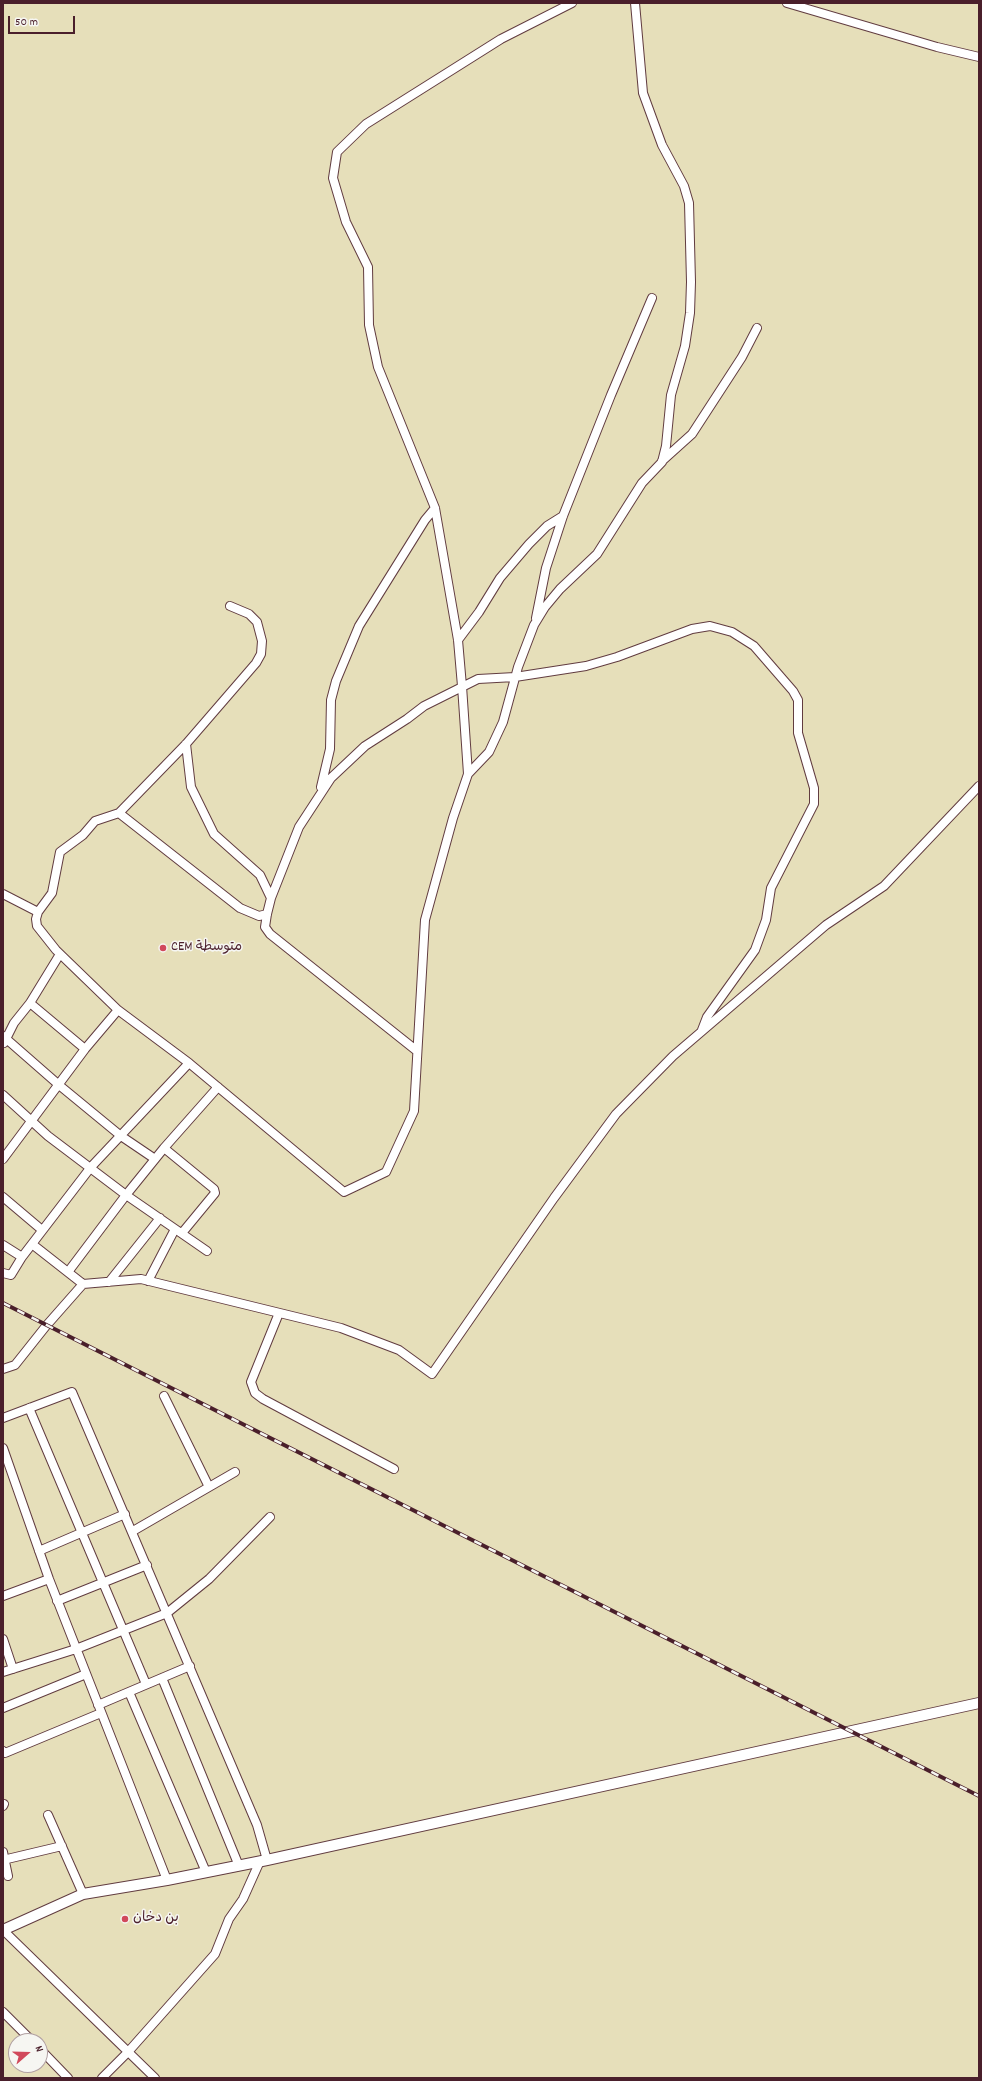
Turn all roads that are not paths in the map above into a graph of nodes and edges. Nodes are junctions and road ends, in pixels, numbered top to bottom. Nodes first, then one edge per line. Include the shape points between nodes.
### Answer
1 (572, 3) edge
2 (635, 3) edge
3 (787, 3) edge
4 (979, 57) edge
5 (652, 298) dead end
6 (757, 328) dead end
7 (662, 462) junction
8 (435, 508) junction
9 (563, 516) junction
10 (230, 606) dead end
11 (534, 625) junction
12 (458, 640) junction
13 (515, 677) junction
14 (462, 686) junction
15 (186, 744) junction
16 (468, 774) junction
17 (979, 786) edge
18 (320, 792) junction
19 (119, 813) junction
20 (3, 894) edge
21 (272, 898) junction
22 (38, 912) junction
23 (267, 914) junction
24 (60, 954) junction
25 (30, 1003) junction
26 (118, 1010) junction
27 (701, 1032) junction
28 (4, 1040) edge
29 (85, 1049) junction
30 (417, 1051) junction
31 (189, 1063) junction
32 (59, 1086) junction
33 (218, 1087) junction
34 (3, 1095) edge
35 (32, 1121) junction
36 (121, 1136) junction
37 (164, 1148) junction
38 (3, 1159) edge
39 (155, 1159) junction
40 (91, 1167) junction
41 (126, 1195) junction
42 (3, 1197) edge
43 (160, 1218) junction
44 (42, 1230) junction
45 (179, 1231) junction
46 (32, 1244) junction
47 (3, 1245) edge
48 (207, 1251) dead end
49 (22, 1257) junction
50 (68, 1272) junction
51 (3, 1273) edge
52 (148, 1281) junction
53 (109, 1282) junction
54 (83, 1284) junction
55 (279, 1313) junction
56 (3, 1369) edge
57 (164, 1396) dead end
58 (29, 1408) junction
59 (3, 1418) edge
60 (3, 1448) edge
61 (394, 1469) dead end
62 (235, 1472) dead end
63 (209, 1487) junction
64 (125, 1514) junction
65 (270, 1517) dead end
66 (133, 1531) junction
67 (82, 1532) junction
68 (39, 1550) junction
69 (147, 1565) junction
70 (49, 1579) junction
71 (103, 1583) junction
72 (3, 1596) edge
73 (57, 1601) junction
74 (167, 1613) junction
75 (123, 1631) junction
76 (3, 1639) edge
77 (76, 1649) junction
78 (190, 1666) junction
79 (13, 1669) junction
80 (3, 1672) edge
81 (86, 1674) junction
82 (162, 1678) junction
83 (146, 1684) junction
84 (129, 1692) junction
85 (979, 1703) edge
86 (98, 1705) junction
87 (3, 1708) edge
88 (101, 1713) junction
89 (3, 1751) edge
90 (48, 1815) dead end
91 (62, 1846) junction
92 (4, 1857) edge
93 (263, 1861) junction
94 (239, 1866) junction
95 (206, 1872) junction
96 (8, 1876) dead end
97 (167, 1880) junction
98 (83, 1894) junction
99 (3, 1930) edge
100 (3, 2012) edge
101 (24, 2033) edge
102 (128, 2052) junction
103 (48, 2057) edge
104 (68, 2078) edge
105 (102, 2078) edge
106 (155, 2078) edge

1 - 8 street via 501,39 366,124 337,152 333,178 346,222 368,267 369,325 378,366
2 - 7 street via 643,93 662,145 684,186 689,203 690,313 685,346 670,395 666,446
3 - 4 street
5 - 9 street
6 - 7 street via 738,364 692,434
7 - 11 street via 642,483 597,554 560,589
8 - 12 street
8 - 18 street via 359,626 336,681 331,700 330,749
9 - 11 street via 546,568
9 - 12 street via 542,531 510,567
10 - 15 street via 249,614 257,622 262,641 261,654 250,672
11 - 13 street
12 - 14 street
13 - 14 street via 478,679
13 - 16 street via 503,722 489,752
13 - 27 street via 586,666 692,628 710,626 732,632 754,646 796,696 798,733 814,788 814,804 771,888 766,920 755,950 707,1018
14 - 16 street
14 - 18 street via 424,706 366,746 331,778
15 - 19 street
15 - 21 street via 191,787 214,834 260,875
16 - 30 street via 425,920
17 - 27 street via 884,886 826,925
18 - 21 street via 299,827
19 - 22 street via 95,820 83,835 60,852 52,893
19 - 23 street via 240,908 259,916
20 - 22 street
21 - 23 street
22 - 24 street via 37,926
23 - 30 street via 266,927 276,940
24 - 25 street
24 - 26 street
25 - 28 street
25 - 29 street
26 - 29 street
26 - 31 street
27 - 55 street via 673,1056 616,1114 554,1198 432,1374 399,1350 341,1328
28 - 32 street
29 - 32 street
30 - 33 street via 414,1111 386,1172 344,1192
31 - 33 street
31 - 36 street
32 - 35 street
32 - 36 street
33 - 37 street
34 - 35 street
35 - 38 street
35 - 40 street
36 - 39 street
36 - 40 street
37 - 39 street
37 - 45 street via 215,1192
39 - 41 street
40 - 41 street
40 - 44 street
41 - 43 street
41 - 50 street
42 - 44 street
43 - 45 street
43 - 53 street
44 - 46 street
45 - 48 street
45 - 52 street
46 - 49 street
46 - 50 street
47 - 49 street
49 - 51 street via 11,1275
50 - 54 street
52 - 53 street via 141,1279
52 - 55 street
53 - 54 street
54 - 56 street via 15,1365
55 - 61 street via 251,1382 255,1393
57 - 63 street
58 - 59 street
58 - 64 street via 72,1392
58 - 67 street
60 - 68 street
62 - 63 street
63 - 66 street
64 - 66 street
64 - 67 street
65 - 74 street via 209,1578
66 - 69 street
67 - 68 street
67 - 71 street
68 - 70 street
69 - 71 street
69 - 74 street
70 - 72 street
70 - 73 street
71 - 73 street
71 - 75 street
73 - 77 street
74 - 75 street
74 - 78 street
75 - 77 street
75 - 83 street
76 - 79 street
77 - 79 street
77 - 81 street
78 - 82 street
78 - 93 street via 257,1825
79 - 80 street
81 - 86 street
81 - 87 street
82 - 83 street
82 - 94 street
83 - 84 street
84 - 86 street
84 - 95 street
85 - 93 street
86 - 88 street
88 - 89 street via 4,1753
88 - 97 street
90 - 91 street
91 - 92 street
91 - 98 street
92 - 96 street
93 - 94 street
93 - 102 street via 244,1899 229,1919 215,1954
94 - 95 street
95 - 97 street
97 - 98 street
98 - 99 street
99 - 102 street
100 - 101 street
102 - 105 street
102 - 106 street
103 - 104 street

